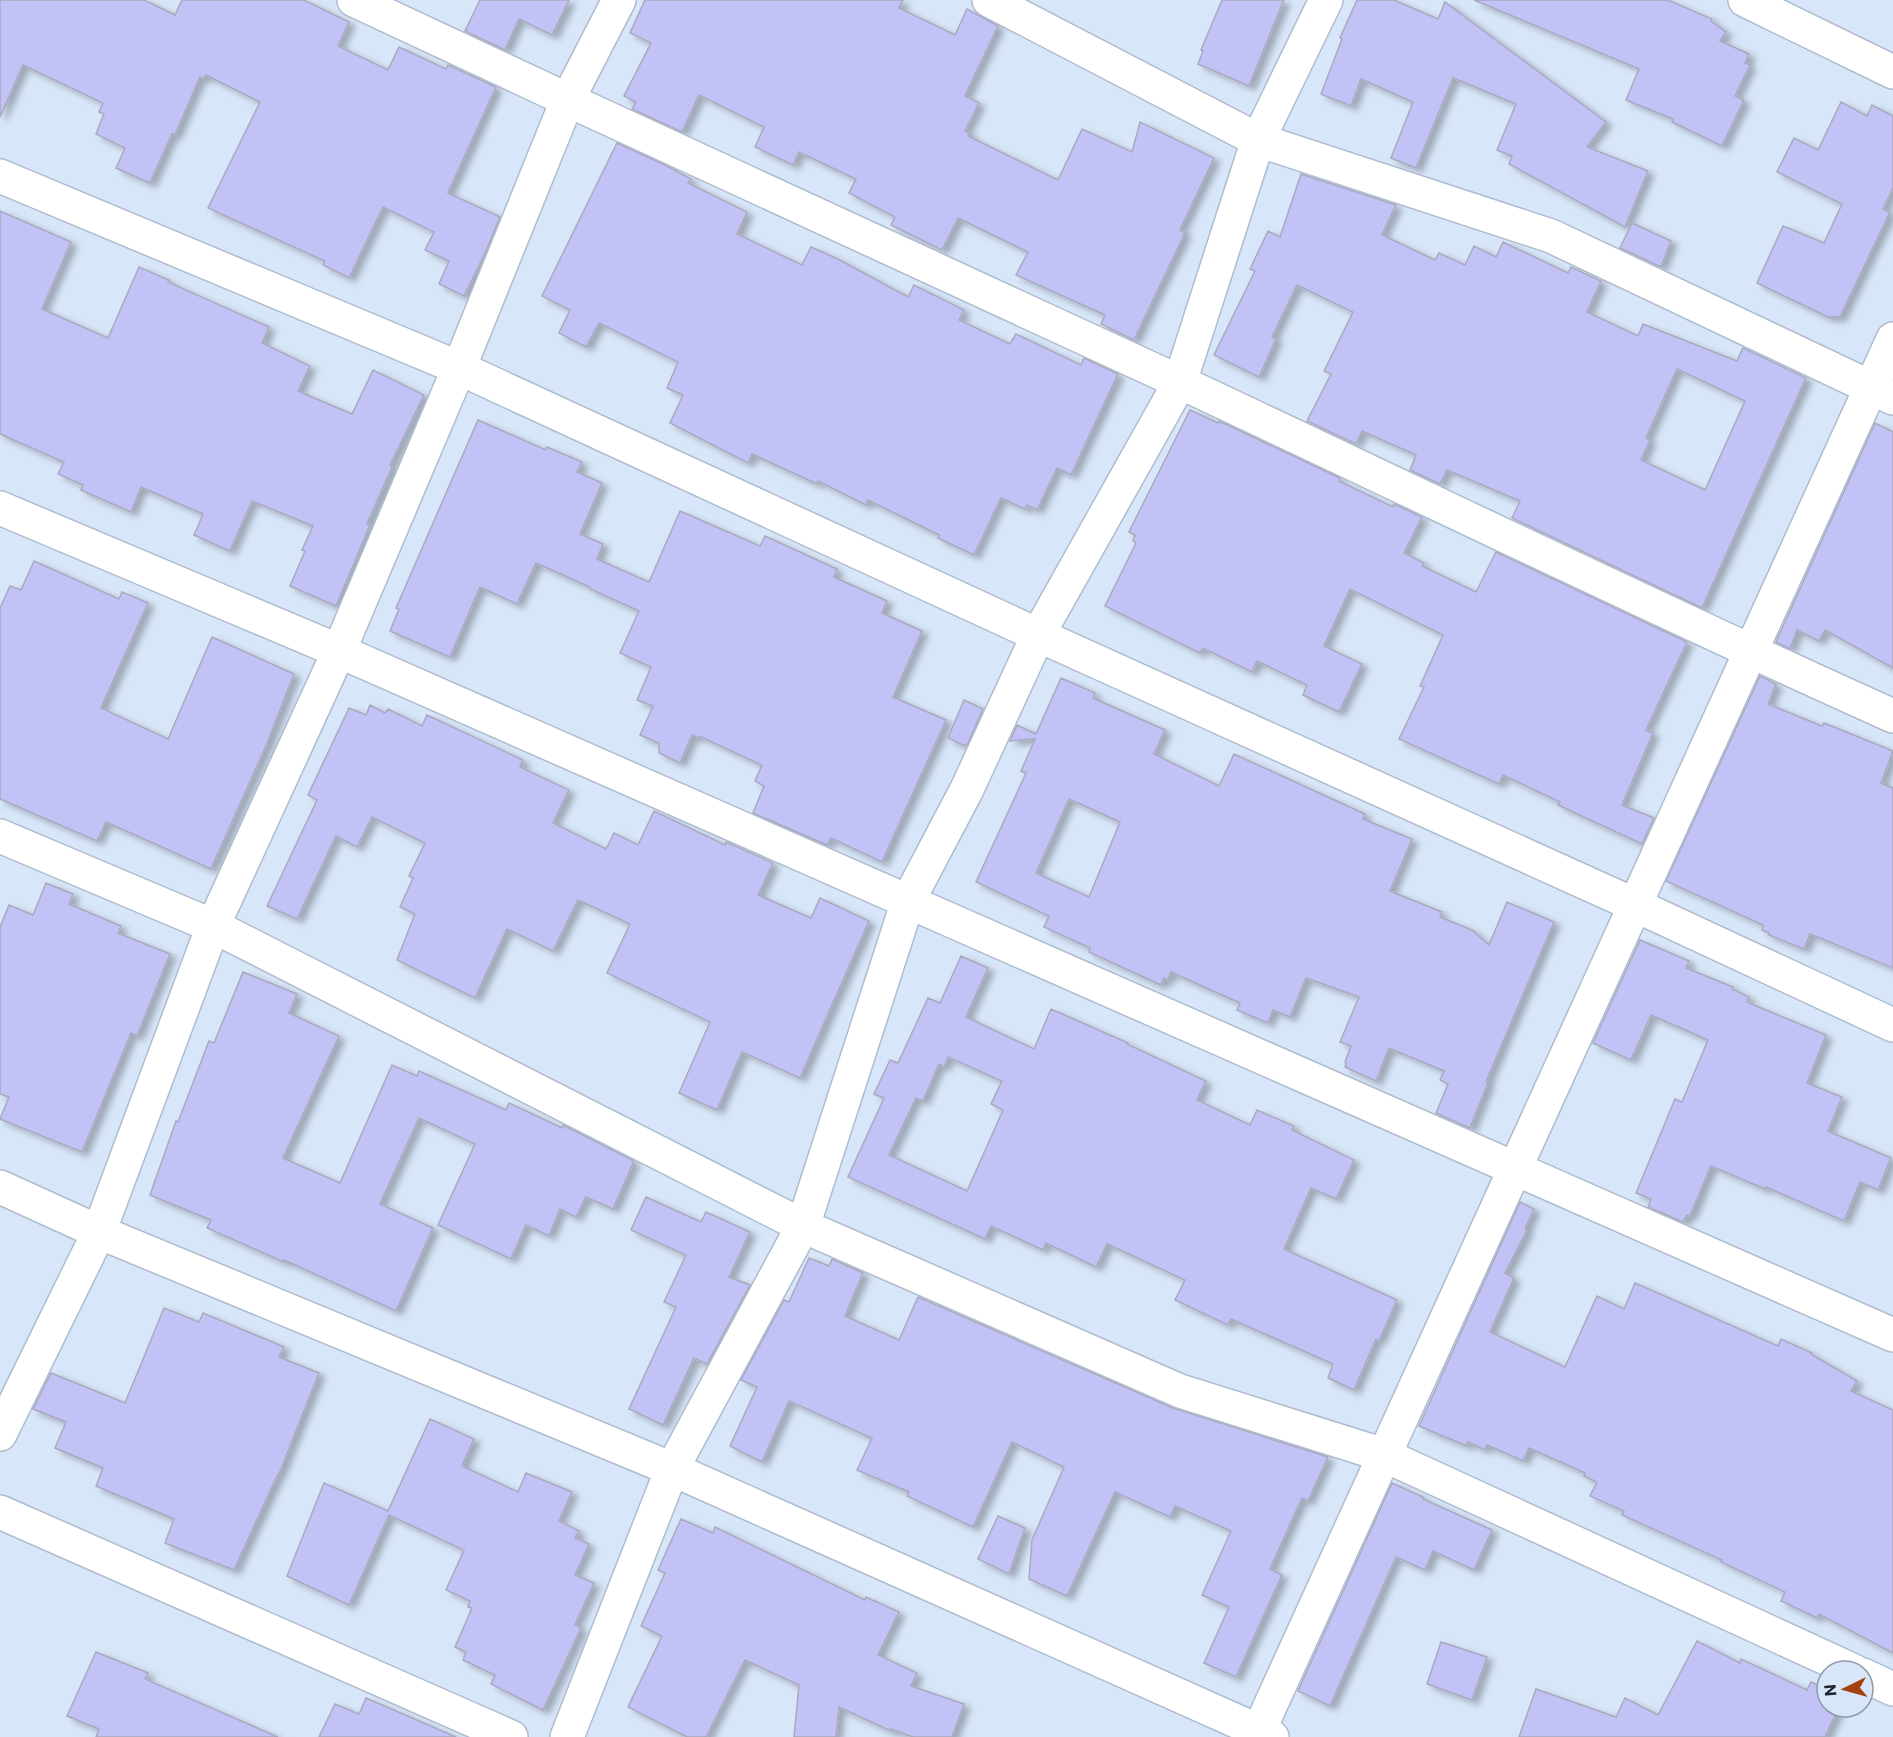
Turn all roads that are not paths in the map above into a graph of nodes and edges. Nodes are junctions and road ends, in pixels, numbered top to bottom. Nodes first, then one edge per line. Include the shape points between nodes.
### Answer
1 (354, 0) edge
2 (619, 0) edge
3 (989, 0) edge
4 (1326, 0) edge
5 (1745, 0) edge
6 (1893, 72) edge
7 (567, 101) junction
8 (1258, 140) junction
9 (0, 176) edge
10 (1893, 339) edge
11 (459, 368) junction
12 (1180, 382) junction
13 (1882, 392) edge
14 (0, 508) edge
15 (1038, 635) junction
16 (339, 651) junction
17 (1750, 652) junction
18 (1893, 716) edge
19 (0, 836) edge
20 (908, 901) junction
21 (1635, 905) junction
22 (213, 926) junction
23 (1893, 1025) edge
24 (1515, 1168) junction
25 (0, 1187) edge
26 (803, 1226) junction
27 (99, 1232) junction
28 (1893, 1335) edge
29 (0, 1434) edge
30 (1384, 1455) junction
31 (672, 1469) junction
32 (0, 1512) edge
33 (1828, 1659) edge
34 (1875, 1681) edge
35 (1893, 1689) edge
36 (1262, 1735) edge
37 (511, 1737) edge
38 (567, 1737) edge

1 - 7 street
2 - 7 street
3 - 8 street
4 - 8 street
5 - 6 street
7 - 11 street
7 - 12 street
8 - 12 street
8 - 13 street via 1551,236
9 - 11 street
10 - 13 street
11 - 15 street
11 - 16 street
12 - 15 street
12 - 17 street
13 - 17 street
14 - 16 street
15 - 20 street via 967,789
15 - 21 street
16 - 20 street
16 - 22 street
17 - 18 street
17 - 21 street
19 - 22 street
20 - 24 street
20 - 26 street
21 - 23 street
21 - 24 street
22 - 26 street
22 - 27 street
24 - 28 street
24 - 30 street
25 - 27 street
26 - 30 street via 1180,1391
26 - 31 street
27 - 29 street
27 - 31 street
30 - 33 street
30 - 36 street
31 - 36 street
31 - 38 street
32 - 37 street
34 - 35 street

